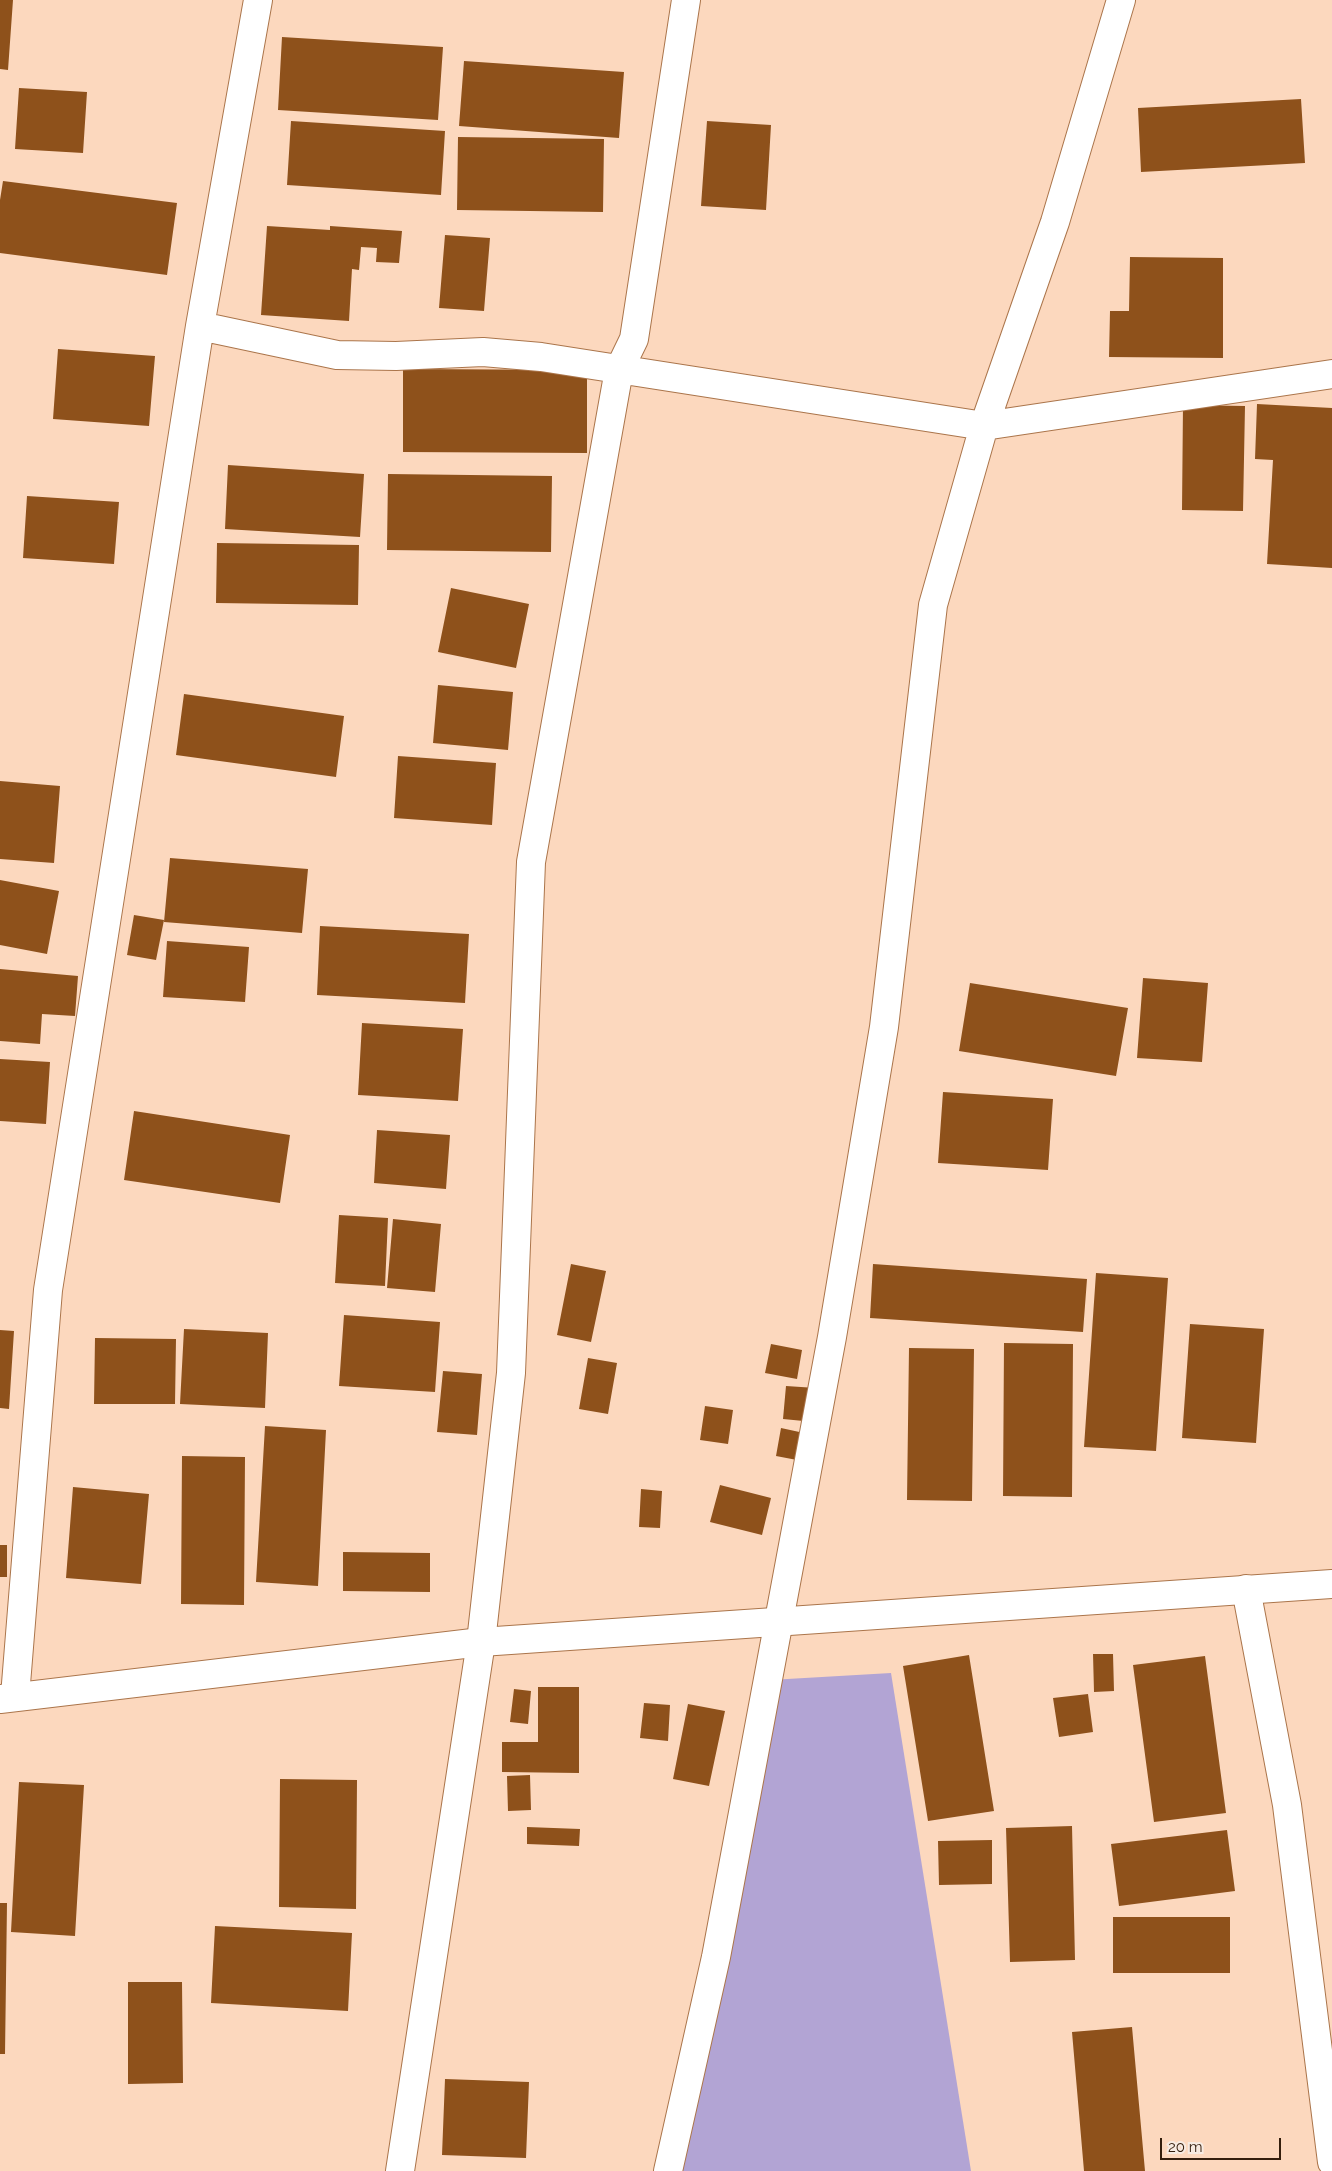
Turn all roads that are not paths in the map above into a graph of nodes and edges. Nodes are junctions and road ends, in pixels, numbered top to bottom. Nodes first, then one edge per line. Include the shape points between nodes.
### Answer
1 (258, 0) edge
2 (686, 0) edge
3 (1121, 0) edge
4 (200, 326) junction
5 (619, 370) junction
6 (1332, 374) edge
7 (984, 426) junction
8 (1332, 1584) edge
9 (1246, 1589) junction
10 (779, 1620) junction
11 (481, 1642) junction
12 (8, 1698) edge
13 (1332, 2162) edge
14 (400, 2171) edge
15 (668, 2171) edge

1 - 4 street
2 - 5 street via 634,339
3 - 7 street via 1054,222
4 - 5 street via 337,355 483,352 540,357
4 - 12 street via 48,1290
5 - 7 street
5 - 11 street via 531,862 511,1373
6 - 7 street
7 - 10 street via 933,605 884,1027 832,1337
8 - 9 street
9 - 10 street
9 - 13 street via 1287,1805
10 - 11 street
10 - 15 street via 716,1957
11 - 12 street
11 - 14 street

